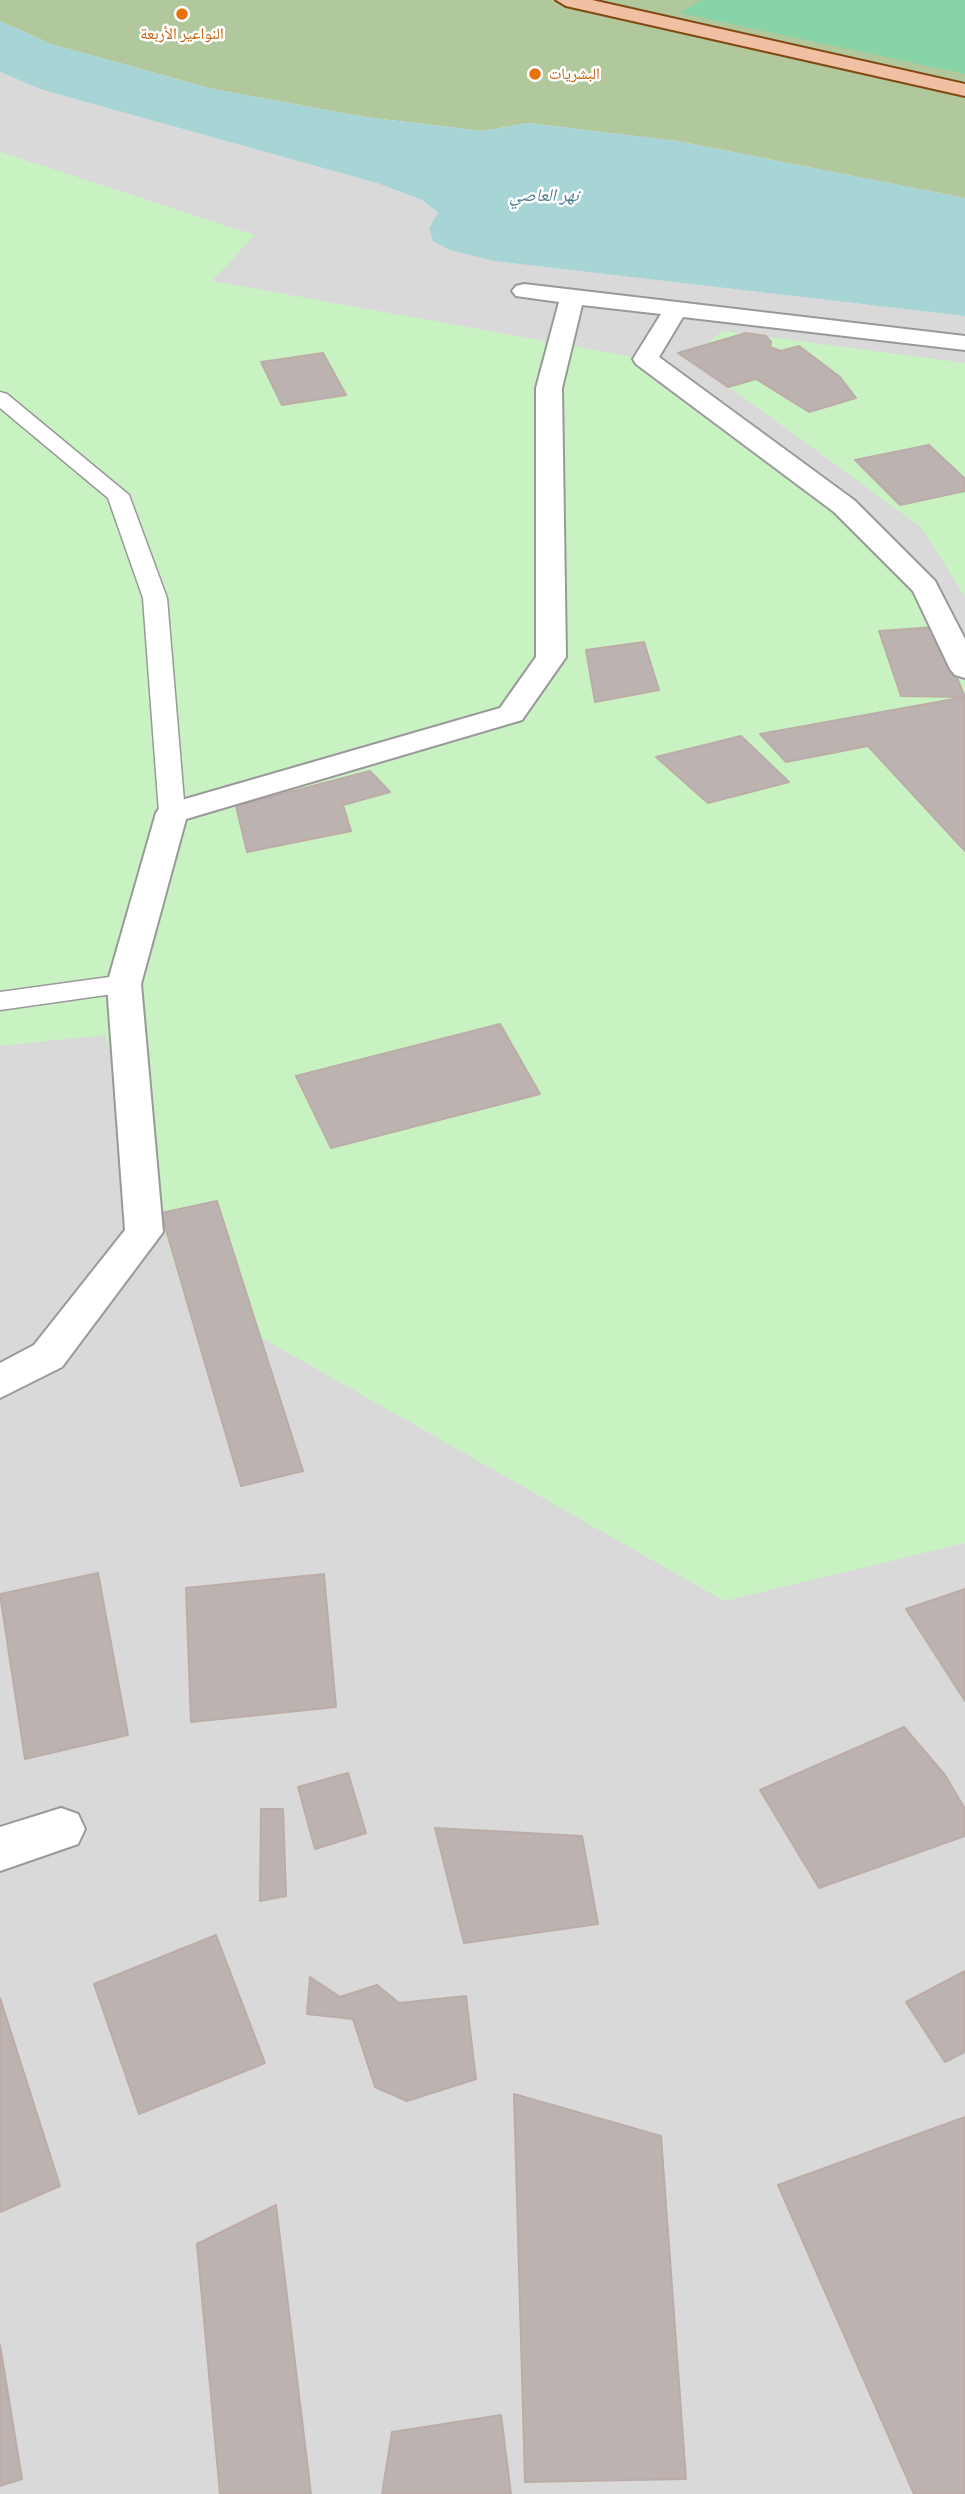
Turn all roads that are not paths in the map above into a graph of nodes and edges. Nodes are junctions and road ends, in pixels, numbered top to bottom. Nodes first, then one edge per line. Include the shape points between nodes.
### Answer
1 (566, 0) edge
2 (965, 90) edge
3 (524, 291) dead end
4 (572, 296) junction
5 (676, 309) junction
6 (965, 343) edge
7 (0, 398) edge
8 (965, 669) edge
9 (172, 813) junction
10 (124, 984) junction
11 (0, 1001) edge
12 (0, 1382) edge
13 (61, 1829) dead end
14 (0, 1849) edge

1 - 2 main road
3 - 4 street
4 - 5 street
4 - 9 street via 549,388 551,657 511,714
5 - 6 street
5 - 8 street via 645,359 844,506 925,587
7 - 9 lane via 118,495 155,598
9 - 10 street
10 - 11 lane
10 - 12 street via 144,1232 48,1356
13 - 14 street

